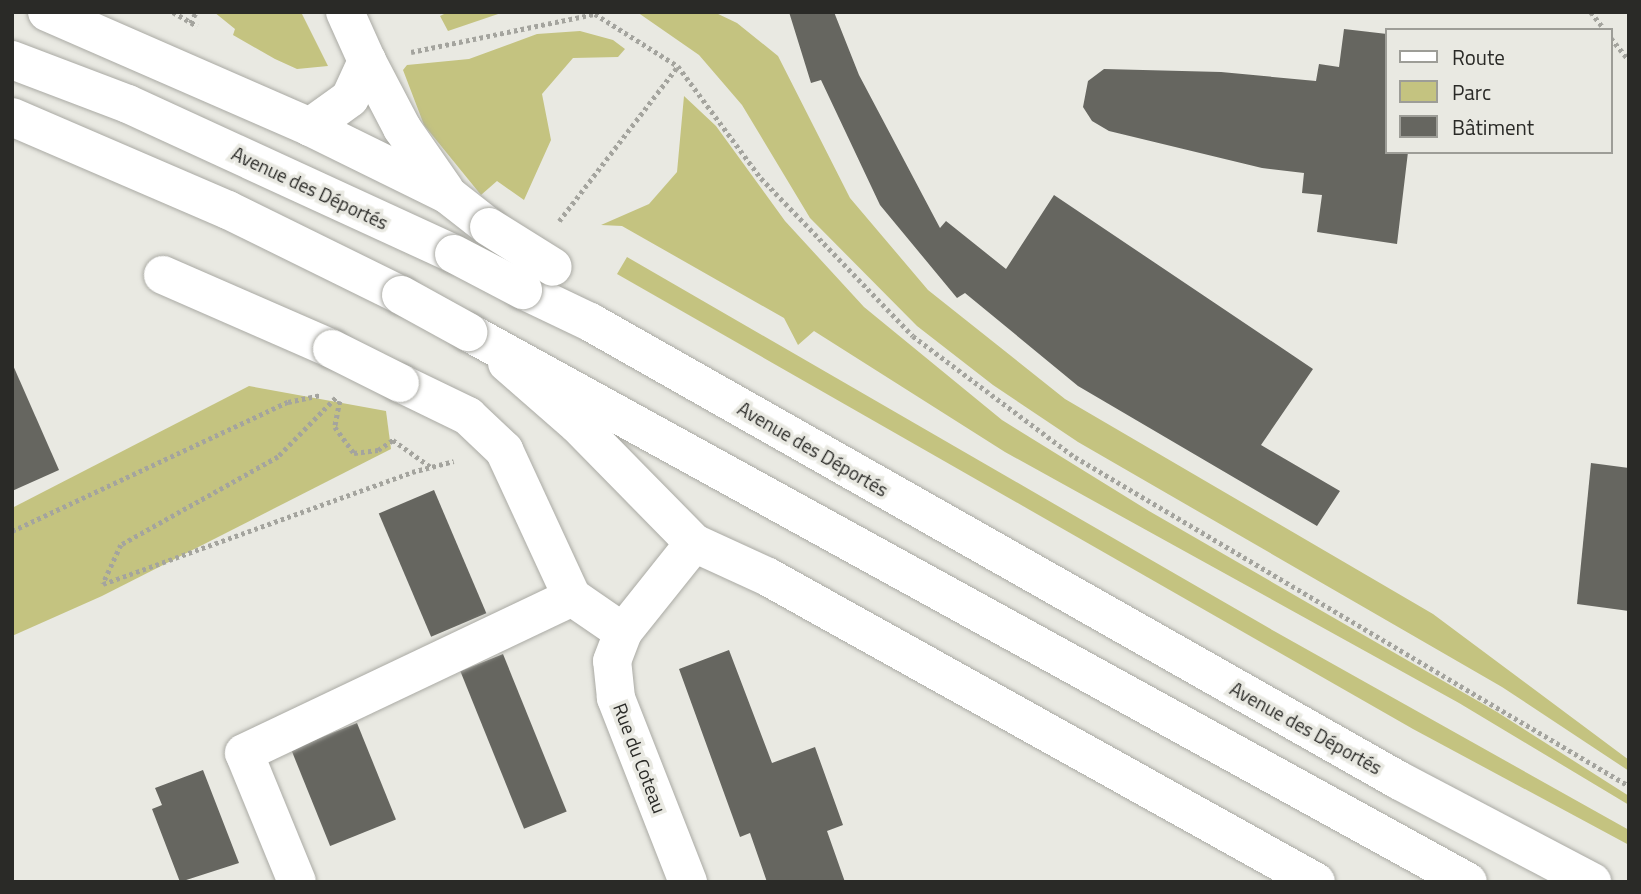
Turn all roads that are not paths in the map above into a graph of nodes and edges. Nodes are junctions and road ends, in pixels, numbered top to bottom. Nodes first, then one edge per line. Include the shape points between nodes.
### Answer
1 (47, 12) edge
2 (345, 12) edge
3 (382, 58) junction
4 (12, 60) edge
5 (12, 117) edge
6 (310, 127) junction
7 (448, 195) junction
8 (163, 275) dead end
9 (538, 278) junction
10 (474, 335) junction
11 (694, 543) junction
12 (572, 597) junction
13 (623, 632) junction
14 (297, 882) edge
15 (688, 882) edge
16 (1316, 882) edge
17 (1468, 882) edge
18 (1592, 882) edge

1 - 6 main road
2 - 3 main road
3 - 6 main road via 350,98
3 - 7 main road via 402,128
4 - 9 main road, Avenue des Déportés, bridge via 128,104 454,254
5 - 10 main road, bridge via 228,210
6 - 7 main road
7 - 9 main road, bridge via 489,227
8 - 12 main road, bridge via 332,349 468,416 504,450
9 - 18 main road, Avenue des Déportés via 590,322 1299,724
10 - 11 main road via 577,424
10 - 17 main road
11 - 13 main road
11 - 16 main road via 768,577
12 - 13 main road
12 - 14 main road via 244,752
13 - 15 main road, Rue du Coteau via 612,661 616,698

